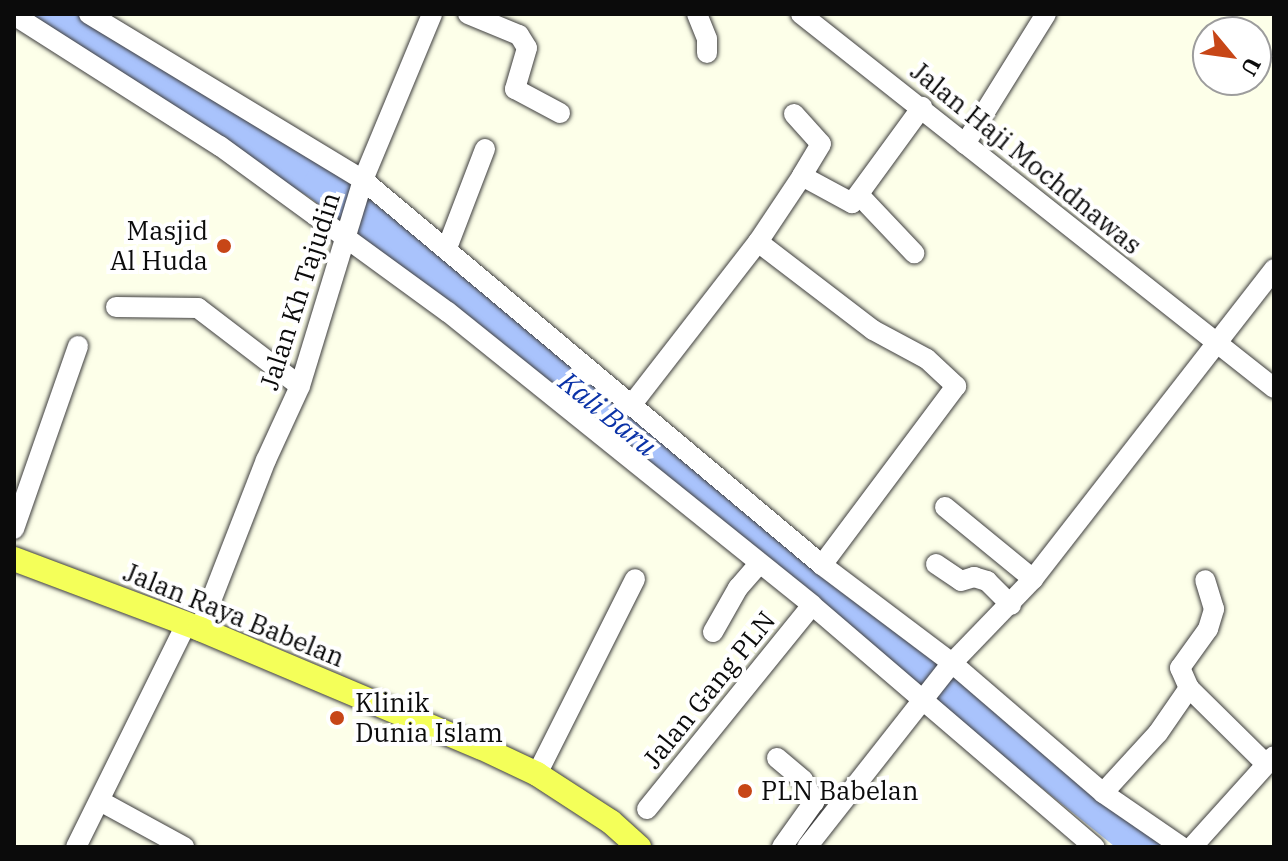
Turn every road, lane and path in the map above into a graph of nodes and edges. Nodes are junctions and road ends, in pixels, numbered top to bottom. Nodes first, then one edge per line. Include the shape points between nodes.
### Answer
1 (89, 14) edge
2 (432, 14) edge
3 (468, 14) edge
4 (697, 14) edge
5 (801, 14) edge
6 (1046, 14) edge
7 (14, 15) edge
8 (707, 53) dead end
9 (922, 107) junction
10 (560, 113) dead end
11 (794, 114) dead end
12 (965, 144) junction
13 (485, 149) dead end
14 (802, 176) junction
15 (360, 188) junction
16 (860, 196) junction
17 (347, 227) junction
18 (758, 242) junction
19 (447, 248) junction
20 (914, 253) dead end
21 (1274, 269) edge
22 (116, 307) dead end
23 (1218, 343) junction
24 (78, 346) dead end
25 (300, 386) junction
26 (1274, 388) edge
27 (633, 403) junction
28 (945, 507) dead end
29 (14, 529) edge
30 (14, 559) edge
31 (759, 564) junction
32 (936, 564) dead end
33 (822, 565) junction
34 (635, 579) dead end
35 (1033, 579) junction
36 (1205, 580) dead end
37 (812, 605) junction
38 (1011, 605) junction
39 (193, 626) junction
40 (713, 632) dead end
41 (937, 682) junction
42 (1189, 688) junction
43 (777, 758) dead end
44 (1270, 760) edge
45 (537, 774) junction
46 (1103, 793) junction
47 (100, 801) junction
48 (647, 809) dead end
49 (76, 847) edge
50 (184, 847) edge
51 (639, 847) edge
52 (782, 847) edge
53 (807, 847) edge
54 (1094, 847) edge
55 (1182, 847) edge
56 (1192, 847) edge

1 - 15 street
2 - 15 street, Jalan Kh Tajudin
3 - 10 street via 519,35 527,48 515,89
4 - 8 street
5 - 9 street, Jalan Haji Mochdnawas
6 - 12 street
7 - 17 street
9 - 12 street, Jalan Haji Mochdnawas
9 - 16 street
11 - 14 street via 821,144
12 - 23 street, Jalan Haji Mochdnawas
13 - 19 street
14 - 16 street via 852,203
14 - 18 street
15 - 17 street, Jalan Kh Tajudin
15 - 19 street
16 - 20 street
17 - 25 street, Jalan Kh Tajudin
17 - 31 street
18 - 27 street
18 - 33 street via 873,330 927,359 956,388
19 - 27 street
21 - 23 street
22 - 25 street via 198,308
23 - 26 street, Jalan Haji Mochdnawas
23 - 35 street
24 - 29 street
25 - 39 street, Jalan Kh Tajudin
27 - 33 street
28 - 35 street
30 - 39 main road, Jalan Raya Babelan
31 - 37 street
31 - 40 street
32 - 38 street via 959,581 987,581
33 - 41 street
34 - 45 street
35 - 38 street
36 - 42 street via 1214,609 1208,629 1180,668
37 - 41 street
37 - 48 street, Jalan Gang PLN
38 - 41 street
39 - 45 main road, Jalan Raya Babelan
39 - 47 street, Jalan Kh Tajudin
41 - 46 street
41 - 53 street
41 - 54 street
42 - 44 street
42 - 46 street via 1158,733
43 - 52 street via 803,780 814,802
44 - 56 street
45 - 51 main road, Jalan Raya Babelan via 611,822
46 - 55 street
47 - 49 street, Jalan Kh Tajudin
47 - 50 street

